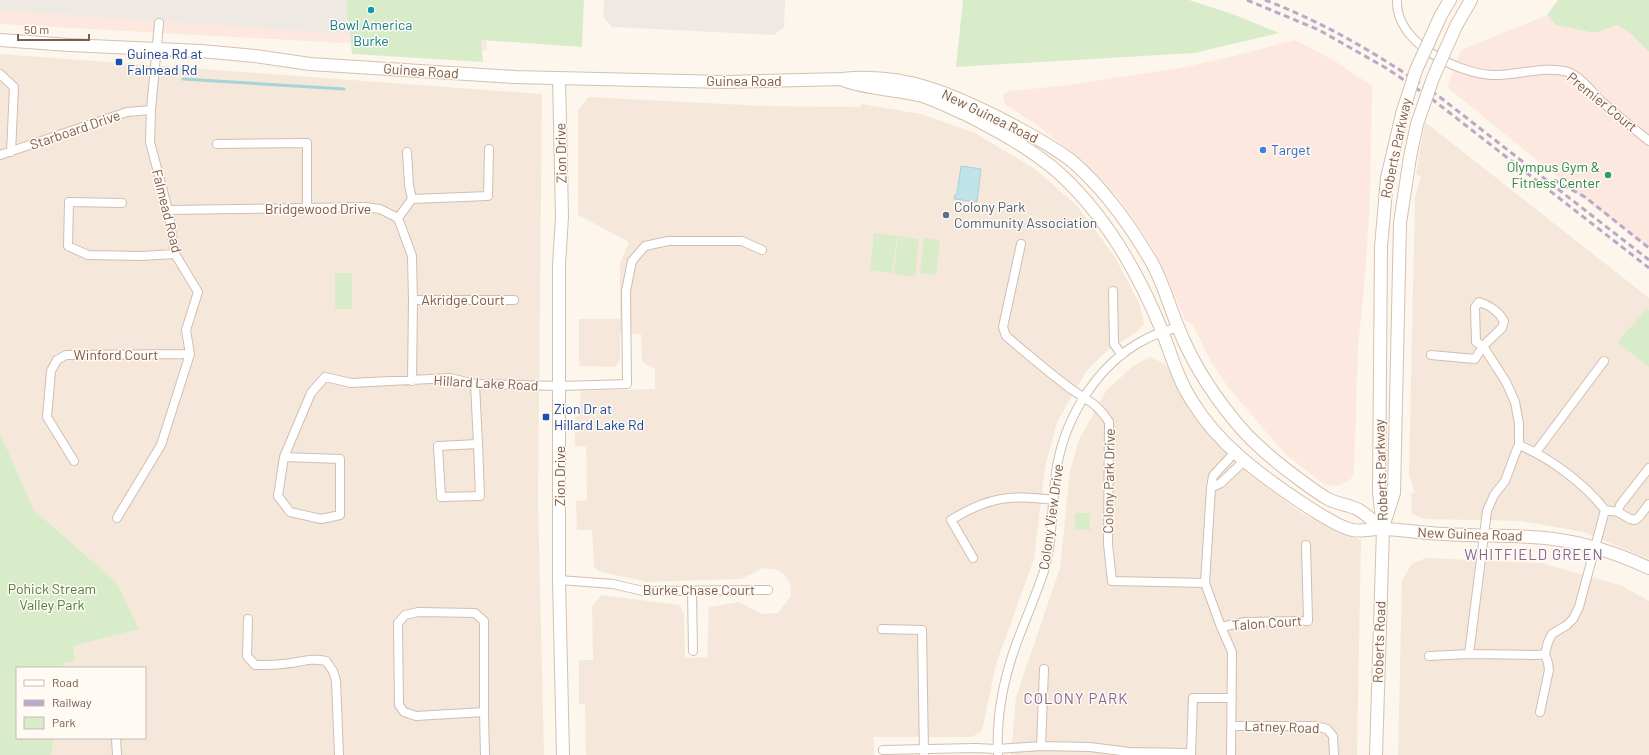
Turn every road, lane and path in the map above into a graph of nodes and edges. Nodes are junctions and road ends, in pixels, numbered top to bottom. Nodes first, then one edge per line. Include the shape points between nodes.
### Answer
1 (1397, 0) edge
2 (1450, 0) edge
3 (1471, 0) edge
4 (159, 23) dead end
5 (0, 40) edge
6 (155, 50) junction
7 (0, 74) edge
8 (560, 78) junction
9 (842, 80) joint
10 (905, 87) junction
11 (150, 110) junction
12 (1649, 141) edge
13 (217, 144) dead end
14 (489, 149) dead end
15 (11, 152) junction
16 (407, 152) dead end
17 (0, 155) edge
18 (412, 199) junction
19 (122, 203) dead end
20 (307, 208) junction
21 (168, 210) junction
22 (398, 218) junction
23 (1021, 244) dead end
24 (762, 250) dead end
25 (175, 254) junction
26 (1113, 290) dead end
27 (413, 300) junction
28 (514, 300) dead end
29 (1178, 327) junction
30 (1163, 332) junction
31 (1484, 346) junction
32 (190, 354) junction
33 (1122, 355) junction
34 (1432, 355) dead end
35 (1604, 361) dead end
36 (412, 381) junction
37 (475, 384) junction
38 (560, 386) junction
39 (1083, 398) junction
40 (478, 444) junction
41 (1519, 444) junction
42 (1235, 452) junction
43 (1536, 452) junction
44 (284, 458) junction
45 (74, 461) dead end
46 (1244, 461) junction
47 (1649, 468) edge
48 (1211, 488) junction
49 (1054, 500) junction
50 (1649, 504) edge
51 (1605, 510) junction
52 (1618, 512) junction
53 (117, 518) dead end
54 (1383, 529) junction
55 (1484, 535) junction
56 (1306, 545) dead end
57 (1593, 548) junction
58 (974, 558) dead end
59 (1649, 568) edge
60 (559, 580) junction
61 (1205, 583) junction
62 (768, 590) dead end
63 (692, 591) junction
64 (248, 619) dead end
65 (1220, 627) junction
66 (882, 629) dead end
67 (693, 651) dead end
68 (1469, 654) junction
69 (1544, 654) junction
70 (1429, 656) dead end
71 (1044, 669) dead end
72 (1232, 698) junction
73 (484, 712) junction
74 (1540, 712) dead end
75 (1232, 726) junction
76 (116, 739) edge
77 (1040, 746) junction
78 (884, 750) dead end
79 (1089, 751) edge
80 (923, 752) edge
81 (998, 752) edge
82 (1191, 754) edge
83 (117, 755) edge
84 (339, 755) edge
85 (485, 755) edge
86 (563, 755) edge
87 (1231, 755) edge
88 (1334, 755) edge
89 (1376, 755) edge

1 - 12 street, Premier Court via 1398,17 1409,34 1445,61 1469,71 1490,75 1550,70 1567,72 1581,81
2 - 54 main road, Roberts Parkway, bridge via 1416,70 1402,114 1387,178 1381,247 1378,492
3 - 54 main road, Roberts Parkway, bridge via 1456,26 1433,78 1417,124 1410,157 1400,223 1394,493
4 - 6 street, Falmead Road
5 - 6 main road, Guinea Road
6 - 8 main road, Guinea Road via 201,51 317,64
6 - 11 street, Falmead Road
7 - 15 street via 14,87
8 - 9 main road, Guinea Road via 726,82
8 - 38 main road, Zion Drive
9 - 10 main road, New Guinea Road via 859,86
10 - 29 main road, New Guinea Road via 940,91 980,108 1032,135 1073,162 1105,194 1135,235 1152,264
10 - 30 main road, New Guinea Road via 986,125 1022,146 1059,173 1090,205 1118,242 1136,272
11 - 15 street, Starboard Drive via 127,112
11 - 21 street, Falmead Road via 150,142
13 - 20 street via 307,143
14 - 18 street via 488,196
15 - 17 street, Starboard Drive
16 - 18 street
18 - 22 street
19 - 25 street via 69,202 68,246 88,255
20 - 21 street, Bridgewood Drive
20 - 22 street, Bridgewood Drive via 365,207 380,209
21 - 25 street, Falmead Road
22 - 27 street via 412,256
23 - 39 street, Colony Park Drive via 1003,327 1006,336
24 - 38 street, Hillard Lake Road via 742,241 668,241 645,246 632,261 626,291 627,384
25 - 32 street, Falmead Road via 198,292 186,330
26 - 33 street via 1114,344
27 - 28 street, Akridge Court
27 - 36 street
29 - 30 street, Colony View Drive
29 - 54 main road, New Guinea Road via 1212,391 1256,444 1282,467 1328,499 1359,510
30 - 33 street, Colony View Drive via 1143,340
30 - 42 main road, New Guinea Road via 1171,358 1192,401 1217,435
31 - 31 street via 1502,328 1504,321 1500,315 1479,302 1475,307 1476,342
31 - 34 street via 1475,359
31 - 41 street via 1515,402
32 - 45 street, Winford Court via 66,355 57,360 51,371 48,417
32 - 53 street, Falmead Road via 161,445
33 - 39 street, Colony View Drive via 1107,368
35 - 43 street
36 - 37 street, Hillard Lake Road via 450,378
36 - 44 street, Hillard Lake Road via 351,383 325,377 311,393
37 - 38 street, Hillard Lake Road
37 - 40 street
38 - 60 main road, Zion Drive
39 - 49 street, Colony View Drive via 1062,446 1057,466
39 - 61 street, Colony Park Drive via 1102,410 1109,422 1108,544 1112,581
40 - 40 street via 480,496 442,497 438,446
41 - 43 street
41 - 55 street via 1506,481 1494,495 1487,511
42 - 46 main road, New Guinea Road
42 - 48 street, Talon Court via 1213,476
43 - 51 street via 1551,461 1594,497
44 - 44 street via 278,496 290,512 321,519 340,515 340,459
46 - 48 street via 1221,483
46 - 54 main road, New Guinea Road via 1302,503 1352,530
47 - 52 street via 1620,505
48 - 61 street, Talon Court
49 - 58 street via 1027,496 1006,497 970,508 951,520
49 - 81 street, Colony View Drive via 1047,558 1008,672 1001,706
50 - 52 street via 1635,520
51 - 52 street
51 - 57 street
54 - 55 main road, New Guinea Road
54 - 89 main road, Roberts Road
55 - 57 main road, New Guinea Road via 1533,537
55 - 68 street
56 - 65 street, Talon Court via 1308,621 1245,622
57 - 59 main road, New Guinea Road
57 - 69 street via 1573,619 1552,634
60 - 63 street, Burke Chase Court via 613,584 643,591
60 - 86 main road, Zion Drive
61 - 65 street, Talon Court
62 - 63 street, Burke Chase Court
63 - 67 street
64 - 84 street via 247,656 255,665 285,664 316,658 326,661 333,671 336,681
65 - 72 street, Latney Road via 1232,652
66 - 80 street via 922,630
68 - 69 street
68 - 70 street
69 - 74 street via 1549,670
71 - 77 street
72 - 75 street, Latney Road
72 - 82 street via 1193,698
73 - 73 street via 484,621 475,613 418,612 405,615 398,623 399,705 404,712 416,716
73 - 85 street
75 - 87 street, Latney Road
75 - 88 street, Latney Road via 1315,726 1327,729 1333,736
76 - 83 street
77 - 79 street
77 - 81 street
78 - 80 street
79 - 82 street
80 - 81 street via 975,748

